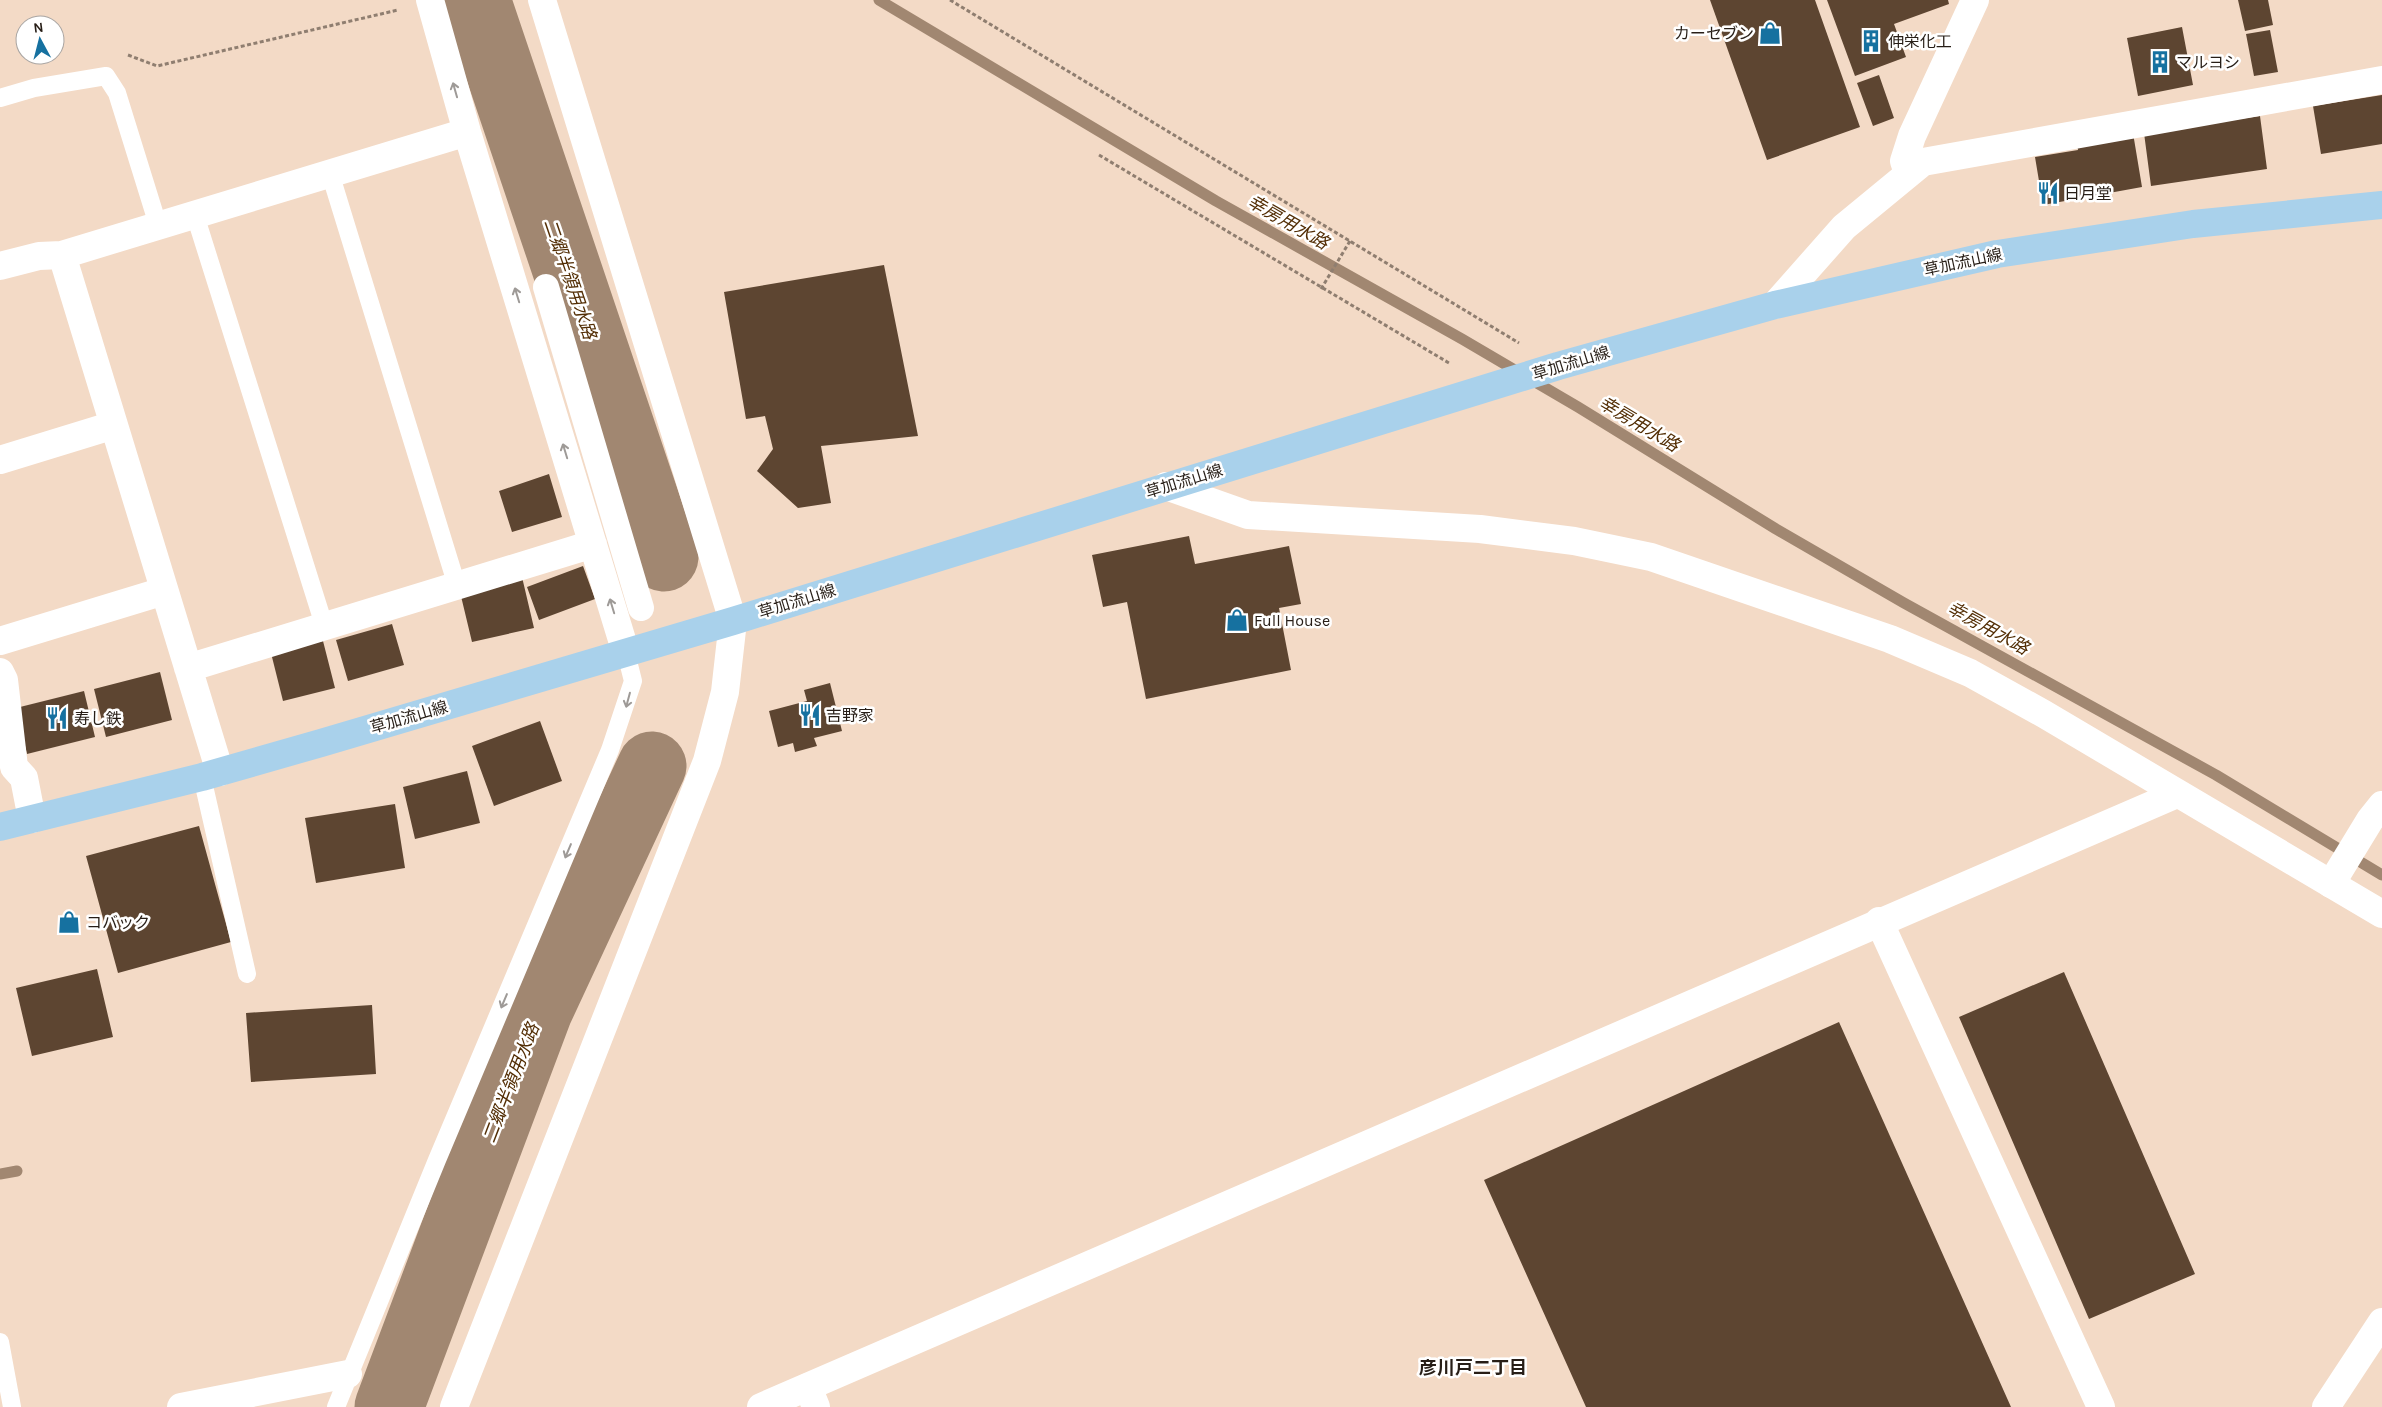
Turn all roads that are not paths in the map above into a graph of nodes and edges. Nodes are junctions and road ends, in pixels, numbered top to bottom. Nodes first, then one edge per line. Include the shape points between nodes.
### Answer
1 (542, 0) edge
2 (1975, 0) edge
3 (430, 2) edge
4 (2382, 80) edge
5 (0, 98) edge
6 (467, 132) junction
7 (1908, 173) junction
8 (330, 174) junction
9 (2382, 205) edge
10 (195, 215) junction
11 (158, 225) junction
12 (62, 255) junction
13 (0, 266) edge
14 (546, 287) dead end
15 (1775, 304) junction
16 (114, 425) junction
17 (0, 460) edge
18 (1166, 486) junction
19 (593, 544) junction
20 (457, 586) junction
21 (164, 590) junction
22 (641, 608) dead end
23 (733, 621) junction
24 (324, 625) junction
25 (0, 640) edge
26 (626, 653) junction
27 (188, 668) junction
28 (0, 672) edge
29 (211, 775) junction
30 (2176, 794) junction
31 (2382, 805) edge
32 (32, 819) junction
33 (0, 827) edge
34 (2331, 884) junction
35 (2382, 914) edge
36 (1879, 921) junction
37 (248, 974) dead end
38 (2382, 1322) edge
39 (0, 1342) edge
40 (348, 1374) junction
41 (812, 1397) edge
42 (12, 1407) edge
43 (181, 1407) edge
44 (336, 1407) edge
45 (454, 1407) edge
46 (761, 1407) edge
47 (2101, 1407) edge
48 (2326, 1407) edge

1 - 23 street
2 - 7 street via 1912,136 1904,161
6 -> 3 street
4 - 7 street via 1923,162
5 - 11 lane via 34,88 106,76 117,93
6 - 8 street
19 -> 6 street
7 - 15 street via 1844,227
8 - 10 street
8 - 20 lane
9 - 15 main road, 草加流山線 via 2193,224 1996,254
10 - 11 street
10 - 24 lane
11 - 12 street
12 - 13 street via 39,256
12 - 16 street
14 - 22 street
15 - 18 main road, 草加流山線 via 1552,368
16 - 17 street
16 - 21 street
18 - 23 main road, 草加流山線
18 - 30 street via 1248,515 1480,529 1574,541 1650,558 1890,639 1970,673
19 - 20 street
26 -> 19 street
20 - 24 street
21 - 25 street
21 - 27 street
23 - 26 main road, 草加流山線
23 - 45 street via 726,692 707,761
24 - 27 street
26 - 29 main road, 草加流山線
26 -> 40 lane via 633,681 617,733
27 - 29 street
28 - 32 street via 4,680 14,767 24,778
29 - 32 main road, 草加流山線
29 - 37 lane
30 - 34 street
30 - 36 street
31 - 34 street
32 - 33 main road, 草加流山線
34 - 35 street
36 - 41 street
36 - 47 street
38 - 48 street
39 - 42 lane
40 - 43 street
40 - 44 lane
41 - 46 street

